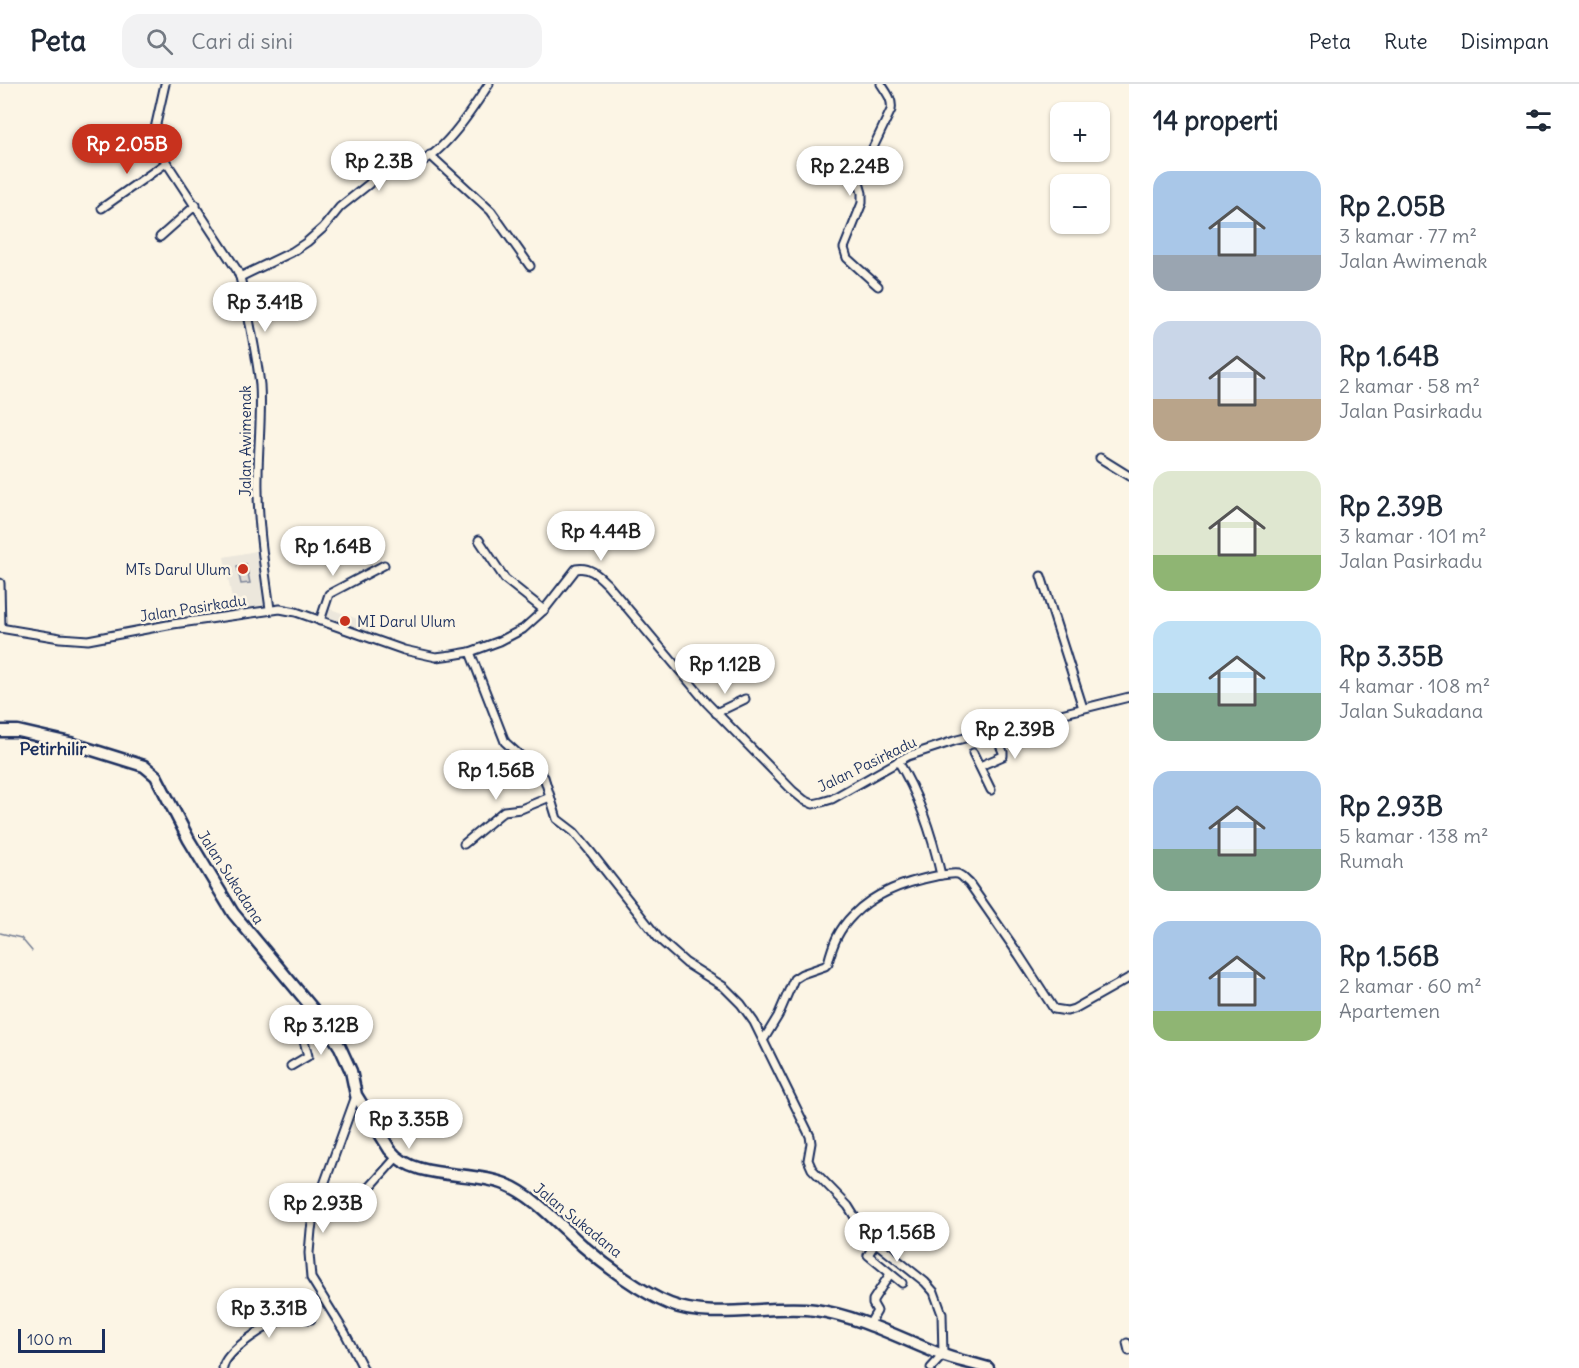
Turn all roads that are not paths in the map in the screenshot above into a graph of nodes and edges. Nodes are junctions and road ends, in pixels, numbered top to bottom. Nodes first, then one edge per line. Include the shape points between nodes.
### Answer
1 (165, 84) edge
2 (489, 84) edge
3 (882, 84) edge
4 (430, 155) junction
5 (166, 163) junction
6 (196, 205) junction
7 (102, 208) dead end
8 (160, 237) dead end
9 (530, 266) dead end
10 (240, 277) junction
11 (878, 286) dead end
12 (1100, 458) dead end
13 (1129, 476) edge
14 (479, 540) dead end
15 (384, 565) dead end
16 (1041, 576) dead end
17 (0, 583) edge
18 (270, 609) junction
19 (544, 610) junction
20 (320, 621) junction
21 (1, 628) edge
22 (470, 652) junction
23 (1129, 697) edge
24 (745, 699) dead end
25 (1083, 708) junction
26 (716, 713) junction
27 (0, 731) edge
28 (994, 731) junction
29 (973, 753) dead end
30 (898, 761) junction
31 (980, 766) junction
32 (991, 790) dead end
33 (550, 797) junction
34 (464, 844) dead end
35 (941, 875) junction
36 (1129, 978) edge
37 (323, 1020) junction
38 (764, 1039) junction
39 (291, 1066) dead end
40 (356, 1095) junction
41 (396, 1158) junction
42 (362, 1196) dead end
43 (873, 1246) dead end
44 (890, 1274) junction
45 (902, 1283) dead end
46 (311, 1319) dead end
47 (869, 1324) junction
48 (1127, 1343) dead end
49 (1129, 1351) edge
50 (943, 1355) junction
51 (223, 1368) edge
52 (363, 1368) edge
53 (932, 1368) edge
54 (988, 1368) edge

1 - 5 street, Jalan Awimenak via 153,140
2 - 4 street via 458,130
3 - 11 street via 891,99 891,111 858,179 862,203 843,248 847,258
4 - 9 street via 491,211
4 - 10 street via 405,168 384,166 307,242
5 - 6 street, Jalan Awimenak
5 - 7 street
6 - 8 street
6 - 10 street, Jalan Awimenak
10 - 18 street, Jalan Awimenak via 260,384 258,476
12 - 13 street
14 - 19 street via 505,579
15 - 20 street via 329,594
16 - 25 street
17 - 21 street
18 - 20 street, Jalan Pasirkadu via 290,610
18 - 21 street, Jalan Pasirkadu via 88,640
19 - 22 street, Jalan Pasirkadu via 523,629
19 - 26 street, Jalan Pasirkadu via 576,569 590,569 608,585
20 - 22 street, Jalan Pasirkadu via 427,655
22 - 33 street via 505,742 544,777
23 - 25 street, Jalan Pasirkadu
24 - 26 street
25 - 28 street, Jalan Pasirkadu
26 - 30 street, Jalan Pasirkadu via 793,791 813,804 832,799
27 - 37 main road, Jalan Sukadana via 18,731 70,743 150,770 232,913
28 - 30 street, Jalan Pasirkadu
28 - 31 street via 1003,756
29 - 31 street
30 - 35 street via 918,796
31 - 32 street
33 - 34 street via 521,809 504,811
33 - 38 street via 557,819 574,832 659,939 741,1004
35 - 36 street via 957,874 969,883 1054,1009 1074,1009
35 - 38 street via 885,891 855,913 837,935 825,966 794,979
37 - 39 street via 303,1037 308,1056
37 - 40 main road, Jalan Sukadana via 351,1071
38 - 50 street via 810,1136 808,1160 812,1169 848,1206 866,1235 934,1292 942,1314
40 - 41 main road, Jalan Sukadana
40 - 52 street via 314,1212 309,1268
41 - 42 street
41 - 47 main road, Jalan Sukadana via 415,1168 505,1184 525,1195 623,1276 671,1305 704,1311 815,1310
43 - 44 street via 868,1255
44 - 45 street
44 - 47 street via 873,1300 877,1311
46 - 51 street via 290,1317 272,1323 227,1357
47 - 50 main road, Jalan Sukadana
48 - 49 street
50 - 53 street
50 - 54 main road, Jalan Sukadana

